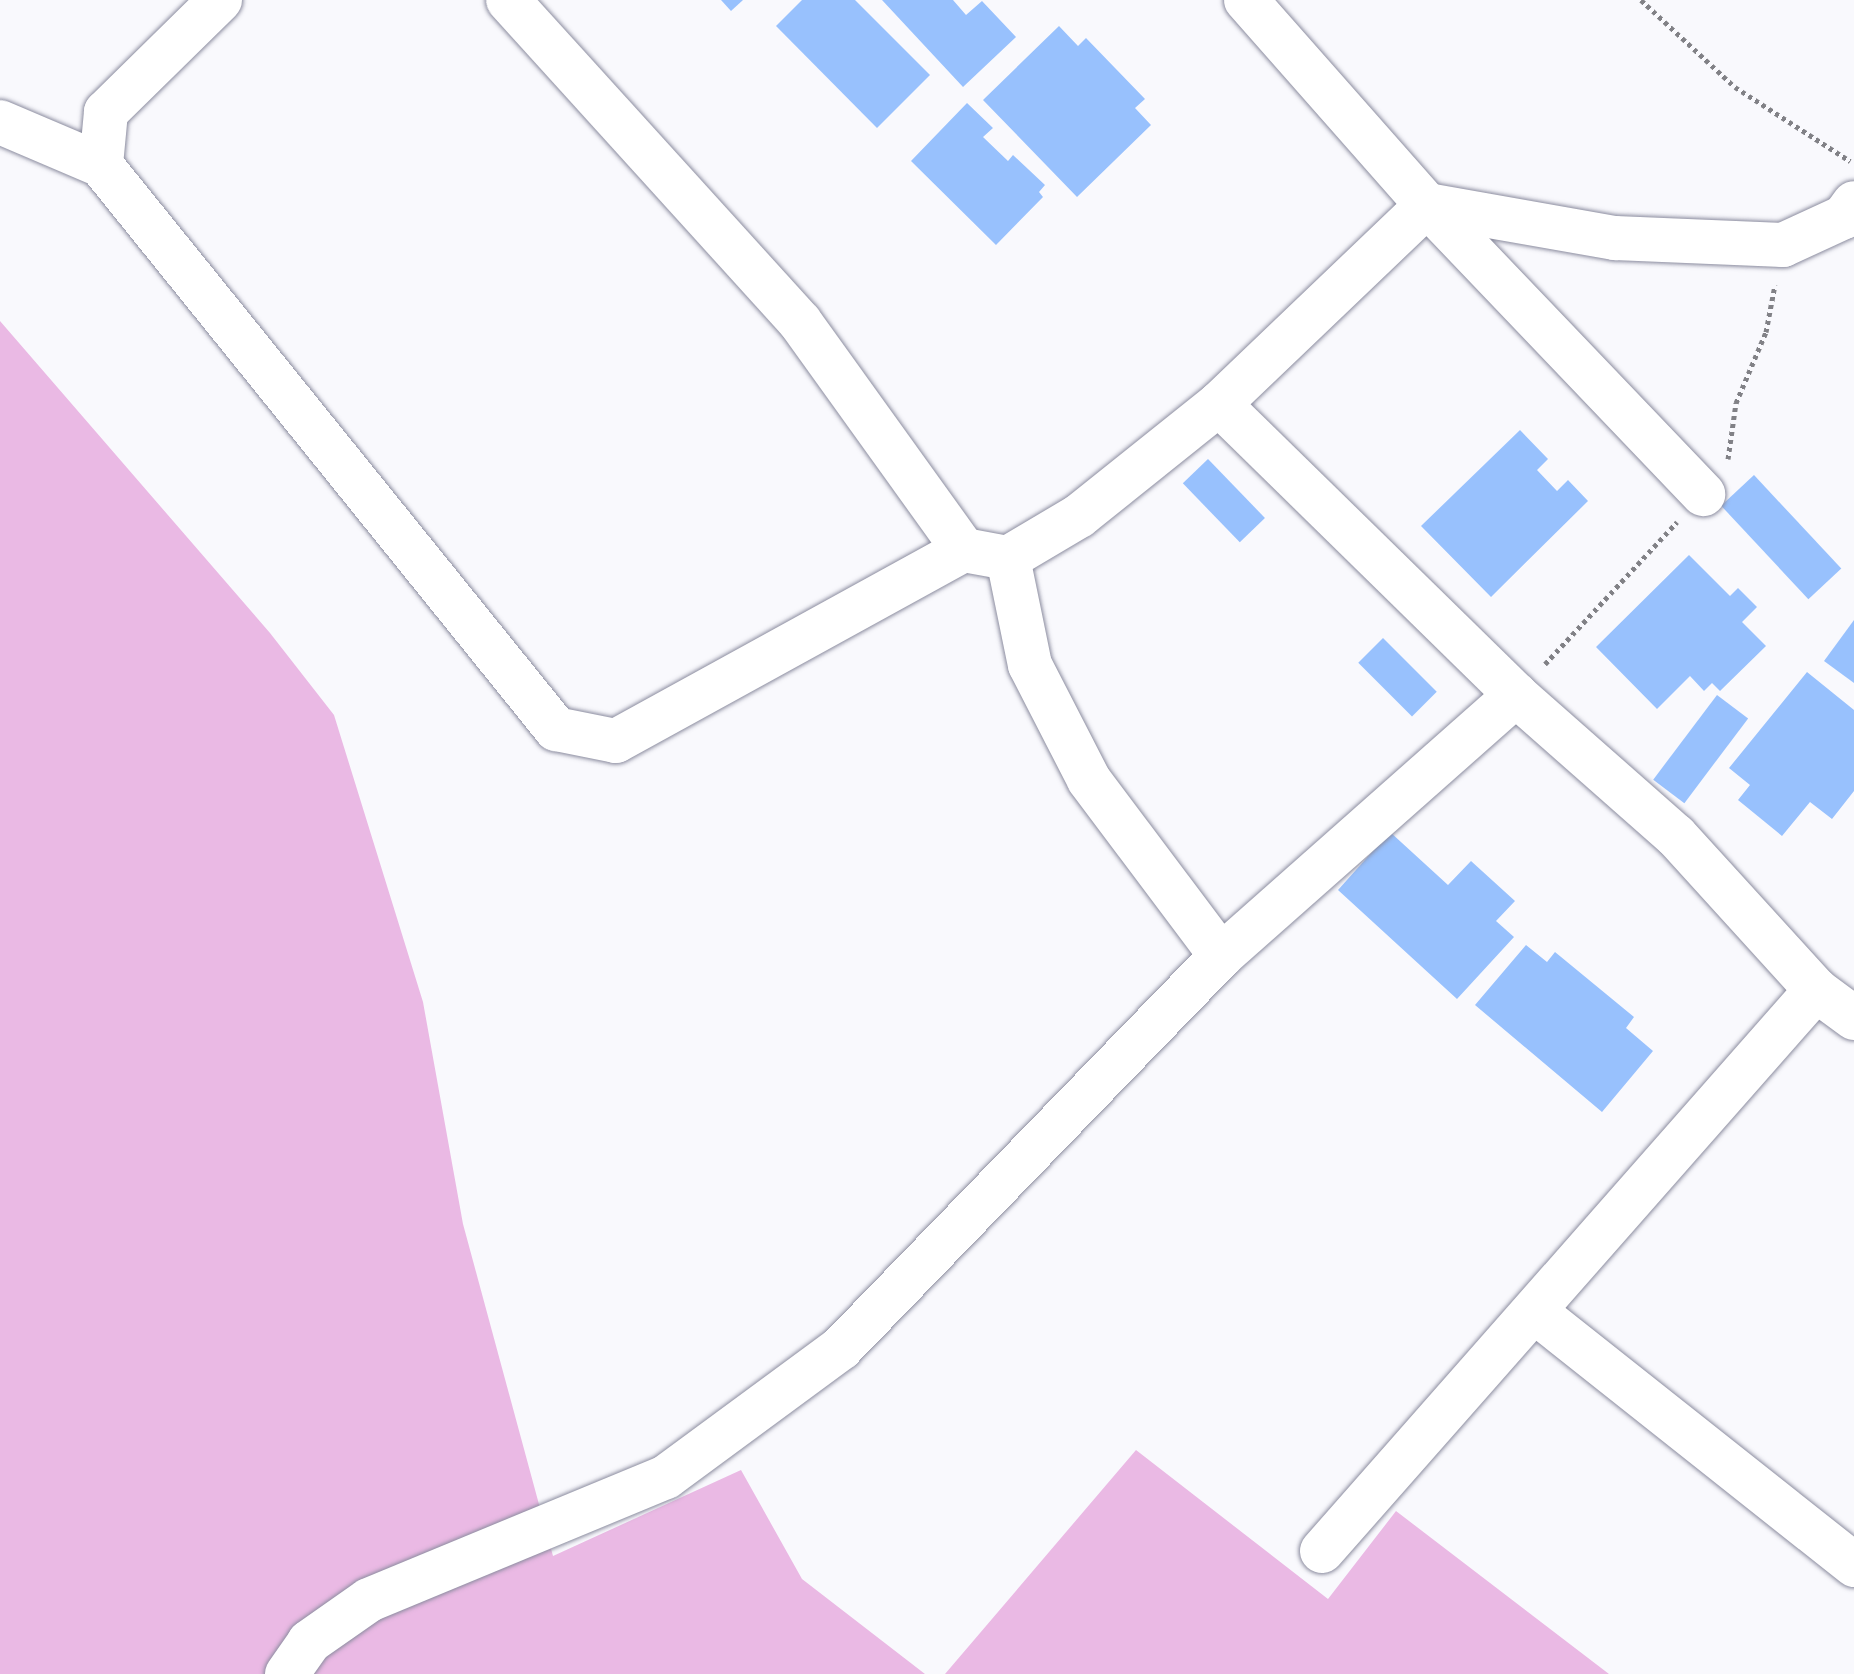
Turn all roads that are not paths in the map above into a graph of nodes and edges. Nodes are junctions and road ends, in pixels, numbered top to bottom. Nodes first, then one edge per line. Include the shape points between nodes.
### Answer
1 (220, 0) edge
2 (508, 0) edge
3 (1246, 0) edge
4 (0, 122) edge
5 (101, 165) junction
6 (1427, 205) junction
7 (1851, 216) edge
8 (1219, 404) junction
9 (1703, 494) dead end
10 (964, 550) junction
11 (1008, 558) junction
12 (1516, 695) junction
13 (1221, 956) junction
14 (1816, 990) junction
15 (1854, 1018) edge
16 (1534, 1311) junction
17 (1322, 1551) dead end
18 (1854, 1565) edge
19 (287, 1674) edge

1 - 5 street via 106,112
2 - 10 street via 800,322
3 - 6 street
4 - 5 street
5 - 10 street via 556,729 616,741
6 - 7 street via 1615,238 1783,245
6 - 8 street
6 - 9 street
8 - 11 street via 1079,516
8 - 12 street
10 - 11 street
11 - 13 street via 1030,665 1089,780
12 - 13 street
12 - 14 street via 1676,836
13 - 19 street via 841,1348 666,1477 369,1600 309,1642
14 - 15 street
14 - 16 street
16 - 17 street
16 - 18 street

